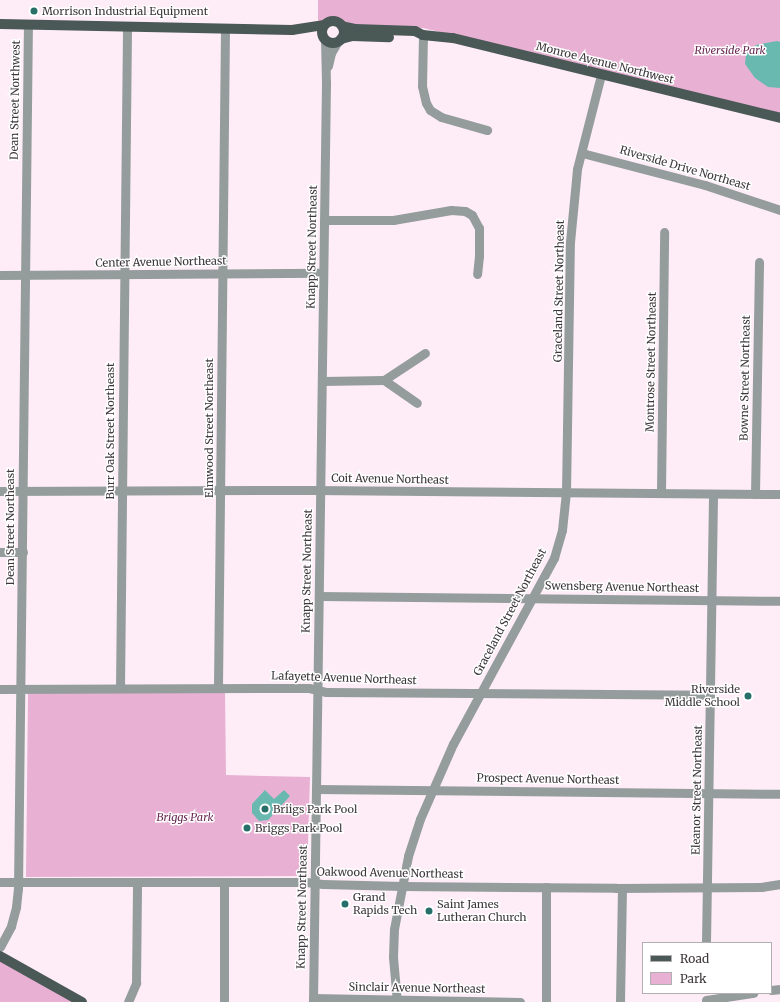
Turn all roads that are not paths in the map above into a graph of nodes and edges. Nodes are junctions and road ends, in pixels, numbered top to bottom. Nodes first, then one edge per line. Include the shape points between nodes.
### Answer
1 (0, 24) edge
2 (28, 25) junction
3 (325, 25) junction
4 (342, 26) junction
5 (127, 27) junction
6 (225, 29) junction
7 (292, 30) junction
8 (365, 33) junction
9 (423, 34) junction
10 (324, 38) junction
11 (340, 40) junction
12 (326, 73) junction
13 (601, 74) junction
14 (780, 118) edge
15 (487, 130) dead end
16 (582, 153) junction
17 (26, 177) joint
18 (780, 210) edge
19 (324, 220) junction
20 (664, 232) dead end
21 (759, 262) dead end
22 (222, 273) junction
23 (323, 273) junction
24 (123, 274) junction
25 (477, 274) dead end
26 (0, 275) edge
27 (24, 275) junction
28 (425, 353) dead end
29 (384, 380) junction
30 (322, 381) junction
31 (417, 403) dead end
32 (320, 490) junction
33 (0, 491) edge
34 (23, 491) junction
35 (121, 491) junction
36 (219, 491) junction
37 (566, 492) junction
38 (661, 492) junction
39 (713, 494) junction
40 (755, 494) junction
41 (780, 494) edge
42 (0, 552) edge
43 (23, 552) junction
44 (319, 596) junction
45 (532, 598) junction
46 (711, 600) junction
47 (780, 601) edge
48 (120, 688) junction
49 (218, 688) junction
50 (0, 689) edge
51 (20, 689) junction
52 (317, 690) junction
53 (481, 693) junction
54 (710, 695) junction
55 (316, 789) junction
56 (432, 789) junction
57 (709, 793) junction
58 (780, 794) edge
59 (0, 882) edge
60 (18, 882) junction
61 (137, 882) junction
62 (224, 882) junction
63 (314, 883) junction
64 (780, 884) edge
65 (402, 886) junction
66 (546, 887) junction
67 (707, 887) junction
68 (622, 888) junction
69 (706, 942) edge
70 (0, 947) edge
71 (0, 956) edge
72 (744, 994) edge
73 (706, 998) edge
74 (313, 1000) edge
75 (397, 1001) edge
76 (82, 1002) edge
77 (128, 1002) edge
78 (224, 1002) edge
79 (520, 1002) edge
80 (546, 1002) edge
81 (620, 1002) edge

1 - 2 main road
2 - 5 main road
2 - 17 street, Dean Street Northwest
3 - 4 main road via 334,21
3 - 7 main road
3 - 10 main road
4 - 8 main road, Monroe Avenue Northwest
4 - 11 main road via 344,34
5 - 6 main road
5 - 24 street, Burr Oak Street Northeast
6 - 7 main road
6 - 22 street, Elmwood Street Northeast
7 - 10 main road
8 - 9 main road, Monroe Avenue Northwest via 415,31
8 - 11 main road, Monroe Avenue Northwest
9 - 13 main road, Monroe Avenue Northwest via 453,38
9 - 15 street via 422,86 430,110 441,117
10 - 11 main road via 330,42
10 - 12 street
11 - 12 street via 331,53
12 - 19 street, Knapp Street Northeast
13 - 14 main road, Monroe Avenue Northwest
13 - 16 street, Graceland Street Northeast
16 - 18 street, Riverside Drive Northeast via 705,184
16 - 37 street, Graceland Street Northeast via 577,168 570,242
17 - 27 street, Dean Street Northeast
19 - 23 street, Knapp Street Northeast
19 - 25 street via 393,220 451,210 465,211 472,216 479,228
20 - 38 street, Montrose Street Northeast
21 - 40 street, Bowne Street Northeast
22 - 23 street, Center Avenue Northeast
22 - 24 street, Center Avenue Northeast
22 - 36 street, Elmwood Street Northeast
23 - 30 street, Knapp Street Northeast
24 - 27 street, Center Avenue Northeast
24 - 35 street, Burr Oak Street Northeast
26 - 27 street, Center Avenue Northeast
27 - 34 street, Dean Street Northeast
28 - 29 street
29 - 30 street
29 - 31 street
30 - 32 street, Knapp Street Northeast
32 - 36 street, Coit Avenue Northeast
32 - 37 street, Coit Avenue Northeast
32 - 44 street, Knapp Street Northeast
33 - 34 street, Coit Avenue Northeast
34 - 35 street, Coit Avenue Northeast
34 - 43 street, Dean Street Northeast
35 - 36 street, Coit Avenue Northeast
35 - 48 street, Burr Oak Street Northeast via 123,499
36 - 49 street, Elmwood Street Northeast via 221,499
37 - 38 street, Coit Avenue Northeast
37 - 45 street, Graceland Street Northeast via 564,518 557,549
38 - 39 street, Coit Avenue Northeast
39 - 40 street, Coit Avenue Northeast
39 - 46 street, Eleanor Street Northeast
40 - 41 street, Coit Avenue Northeast
42 - 43 street
43 - 51 street, Dean Street Northeast
44 - 45 street, Swensberg Avenue Northeast
44 - 52 street, Knapp Street Northeast
45 - 46 street, Swensberg Avenue Northeast
45 - 53 street, Graceland Street Northeast
46 - 47 street, Swensberg Avenue Northeast
46 - 54 street, Eleanor Street Northeast
48 - 49 street, Lafayette Avenue Northeast
48 - 51 street, Lafayette Avenue Northeast
49 - 52 street, Lafayette Avenue Northeast
50 - 51 street, Lafayette Avenue Northeast
51 - 60 street, Dean Street Northeast
52 - 53 street, Lafayette Avenue Northeast
52 - 55 street, Knapp Street Northeast
53 - 54 street, Lafayette Avenue Northeast
53 - 56 street, Graceland Street Northeast
54 - 57 street, Eleanor Street Northeast
55 - 56 street, Prospect Avenue Northeast
55 - 63 street, Knapp Street Northeast
56 - 57 street, Prospect Avenue Northeast
56 - 65 street, Graceland Street Northeast via 408,856
57 - 58 street, Prospect Avenue Northeast
57 - 67 street, Eleanor Street Northeast
59 - 60 street, Oakwood Avenue Northeast
60 - 61 street, Oakwood Avenue Northeast
60 - 70 street, Dean Street Northeast via 11,926
61 - 62 street, Oakwood Avenue Northeast
61 - 77 street via 136,983
62 - 63 street, Oakwood Avenue Northeast
62 - 78 street
63 - 65 street, Oakwood Avenue Northeast
63 - 74 street, Knapp Street Northeast
64 - 67 street, Oakwood Avenue Northeast via 761,887
65 - 66 street, Oakwood Avenue Northeast
65 - 75 street, Graceland Street Northeast via 393,950
66 - 68 street, Oakwood Avenue Northeast
66 - 80 street
67 - 68 street, Oakwood Avenue Northeast
67 - 69 street, Eleanor Street Northeast
68 - 81 street
71 - 76 main road
72 - 73 street
74 - 75 street, Sinclair Avenue Northeast
75 - 79 street, Sinclair Avenue Northeast

